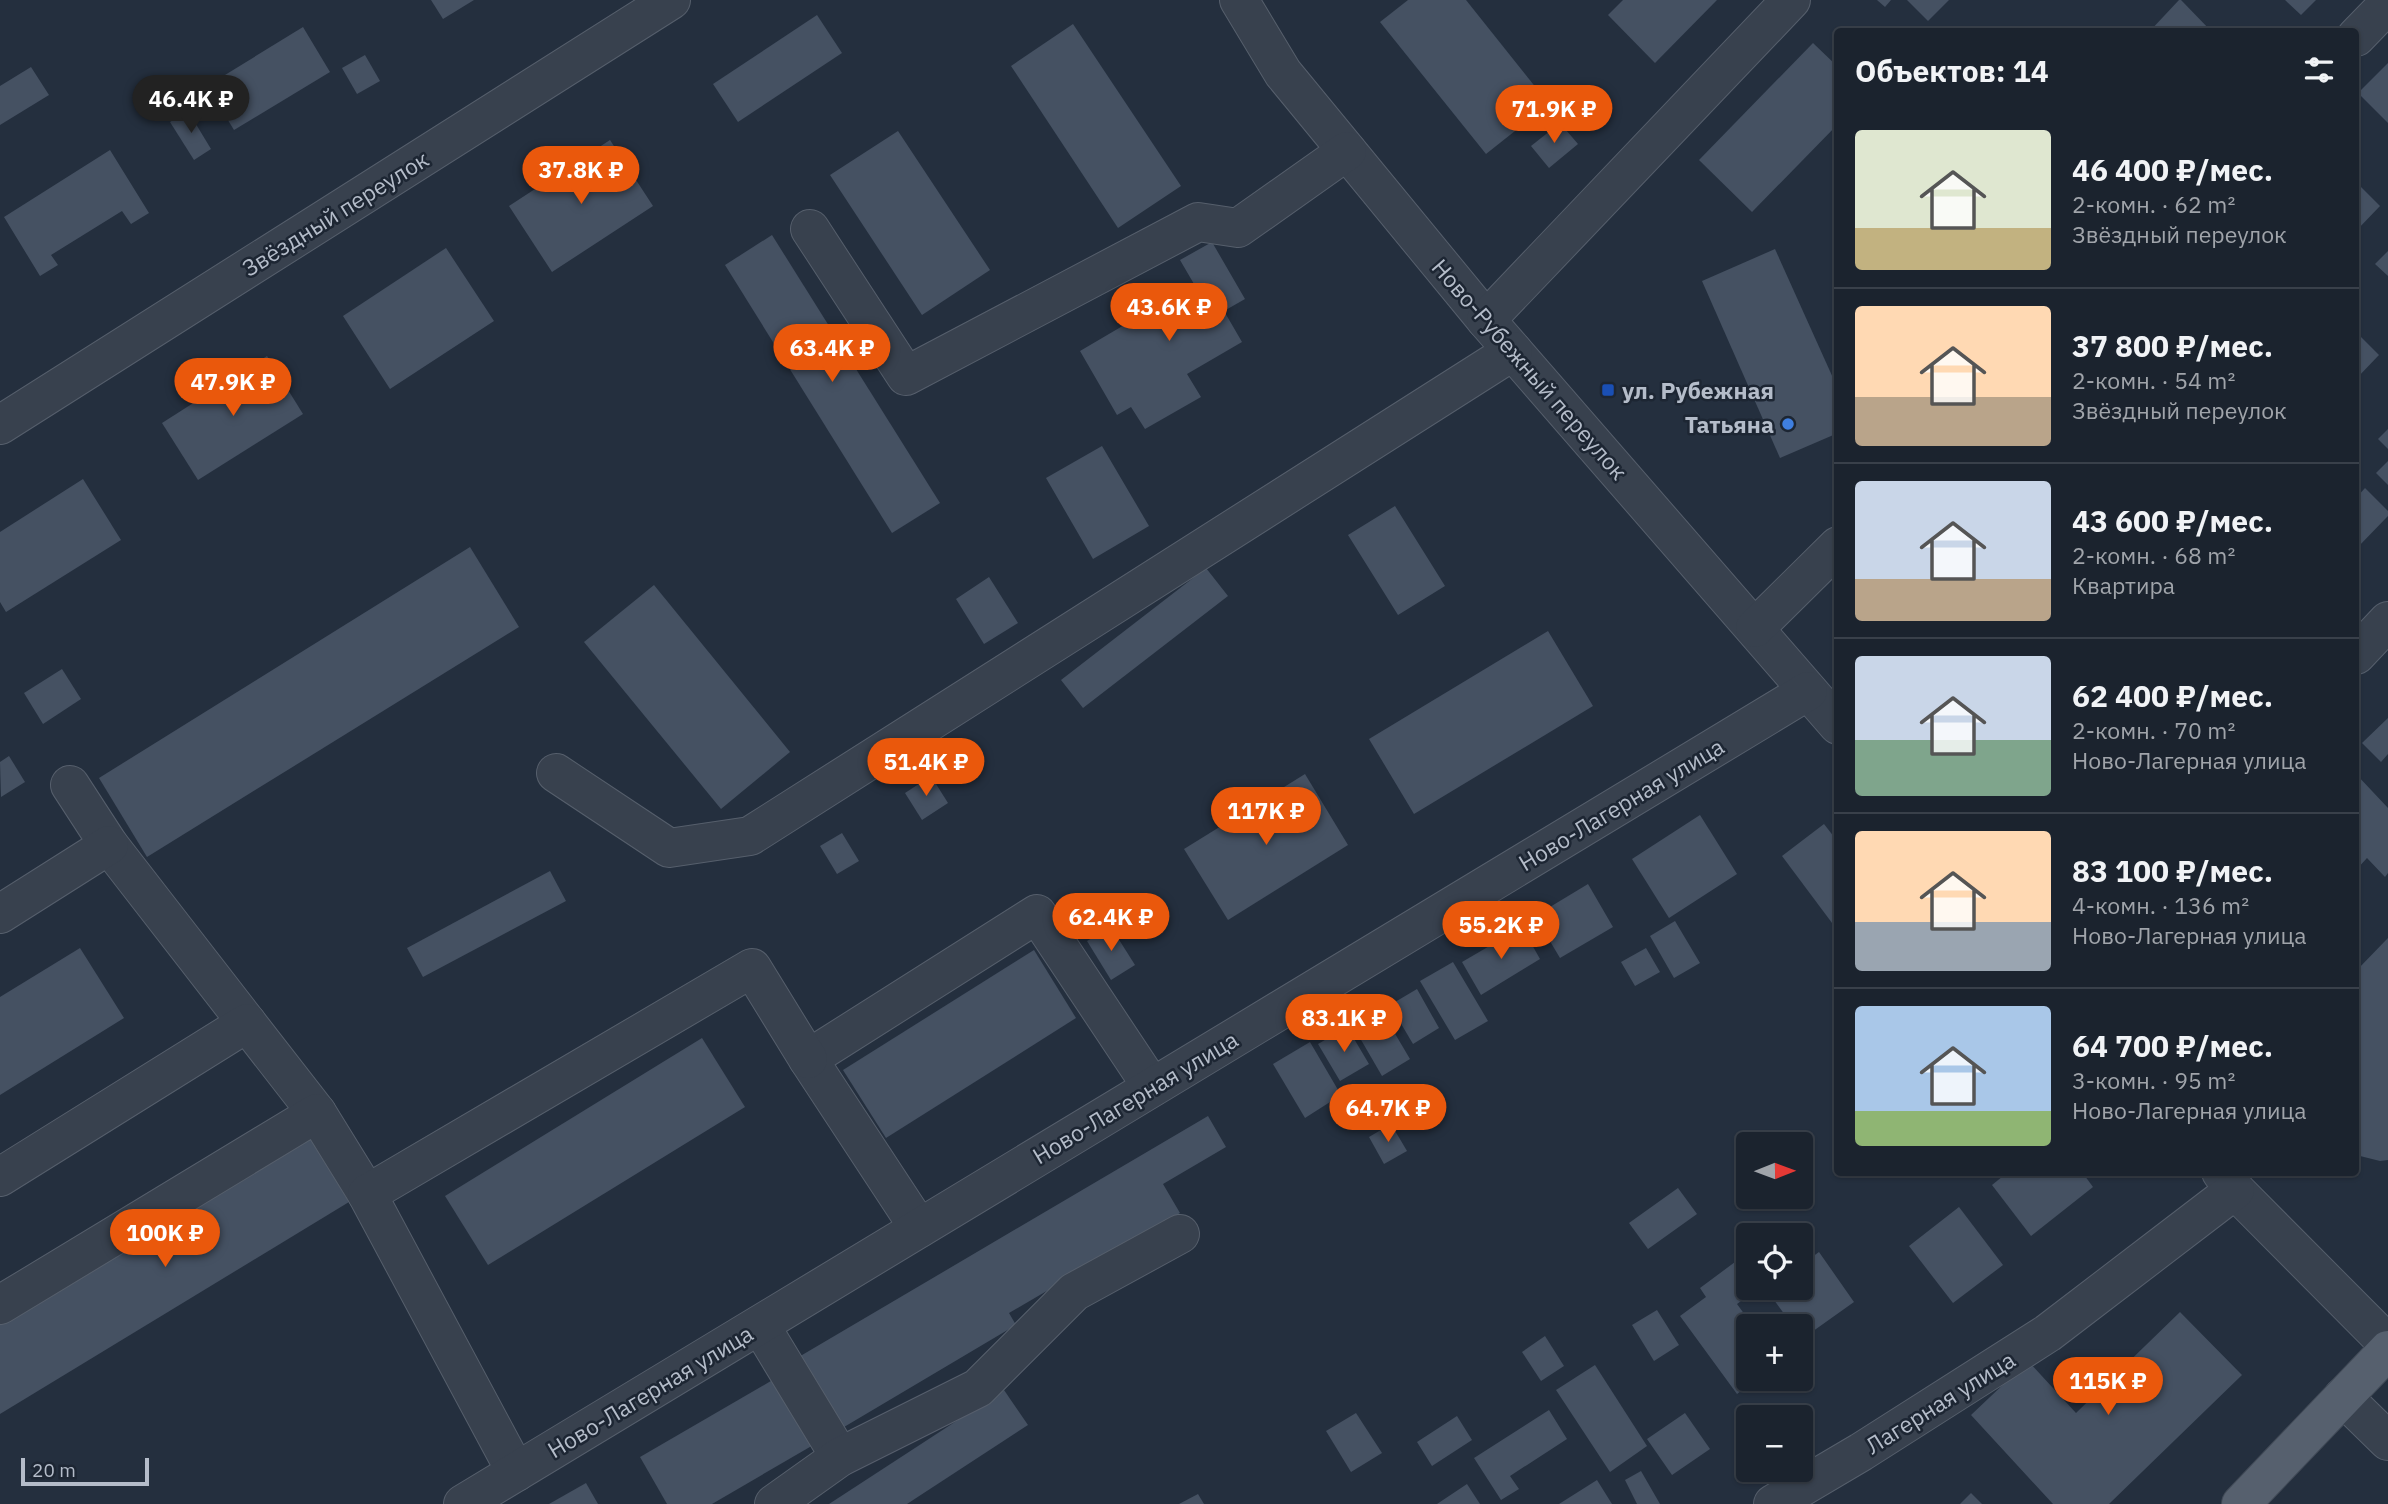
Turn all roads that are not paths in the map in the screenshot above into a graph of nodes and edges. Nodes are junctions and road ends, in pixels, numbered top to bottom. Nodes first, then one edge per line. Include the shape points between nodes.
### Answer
1 (671, 0) edge
2 (1240, 0) edge
3 (1791, 0) edge
4 (2388, 4) edge
5 (2359, 34) edge
6 (1347, 151) junction
7 (810, 229) dead end
8 (1486, 320) junction
9 (1513, 351) junction
10 (0, 425) edge
11 (1834, 550) edge
12 (2388, 621) edge
13 (1755, 628) junction
14 (2359, 652) edge
15 (1808, 691) junction
16 (1834, 720) edge
17 (556, 773) dead end
18 (70, 785) dead end
19 (109, 845) junction
20 (0, 914) edge
21 (247, 1023) junction
22 (808, 1059) junction
23 (1152, 1087) junction
24 (317, 1113) junction
25 (0, 1177) edge
26 (2228, 1181) edge
27 (367, 1194) junction
28 (919, 1228) junction
29 (1180, 1234) dead end
30 (0, 1305) edge
31 (760, 1325) junction
32 (2388, 1344) edge
33 (2388, 1350) edge
34 (2343, 1397) junction
35 (2388, 1441) edge
36 (840, 1457) junction
37 (516, 1472) junction
38 (463, 1504) edge
39 (774, 1504) edge
40 (1773, 1504) edge
41 (2241, 1504) edge

1 - 10 street, Звёздный переулок
2 - 6 street, Ново-Рубежный переулок via 1283,73
3 - 8 street
4 - 5 street
6 - 7 street via 1238,228 1198,222 906,376
6 - 8 street, Ново-Рубежный переулок
8 - 9 street, Ново-Рубежный переулок
9 - 13 street, Ново-Рубежный переулок
9 - 17 street via 750,836 669,848
11 - 13 street
12 - 14 street
13 - 15 street, Ново-Рубежный переулок
15 - 16 street, Ново-Рубежный переулок
15 - 23 street, Ново-Лагерная улица
18 - 19 street
19 - 20 street
19 - 21 street
21 - 24 street
21 - 25 street
22 - 23 street via 1037,914
22 - 27 street via 752,968
22 - 28 street
23 - 28 street, Ново-Лагерная улица
24 - 27 street
24 - 30 street
26 - 32 street
26 - 40 street, Лагерная улица via 2048,1333
27 - 37 street
28 - 31 street, Ново-Лагерная улица
29 - 36 street via 1074,1292 978,1388
31 - 36 street
31 - 37 street, Ново-Лагерная улица
33 - 34 main road
34 - 35 street
34 - 41 main road
36 - 39 street
37 - 38 street, Ново-Лагерная улица

